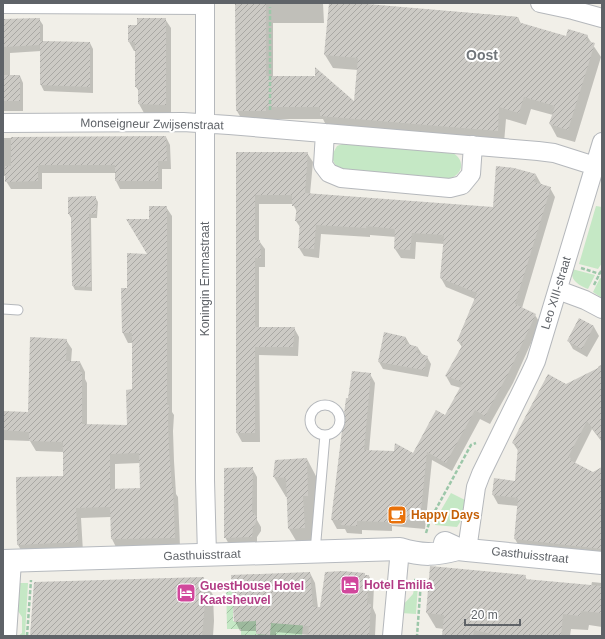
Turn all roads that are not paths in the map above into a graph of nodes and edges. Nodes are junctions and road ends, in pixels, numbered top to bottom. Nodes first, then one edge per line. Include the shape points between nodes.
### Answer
1 (540, 3) edge
2 (3, 4) edge
3 (206, 4) edge
4 (602, 18) edge
5 (3, 123) edge
6 (205, 124) junction
7 (325, 133) junction
8 (602, 142) edge
9 (473, 145) junction
10 (595, 166) junction
11 (596, 185) edge
12 (558, 290) junction
13 (3, 309) edge
14 (602, 309) edge
15 (18, 310) dead end
16 (325, 435) dead end
17 (400, 549) junction
18 (463, 549) junction
19 (315, 552) junction
20 (207, 555) junction
21 (7, 561) edge
22 (602, 563) edge
23 (7, 636) edge
24 (392, 636) edge

1 - 4 street
2 - 3 street
3 - 6 street, Koningin Emmastraat
5 - 6 street, Monseigneur Zwijsenstraat
6 - 7 street, Monseigneur Zwijsenstraat
6 - 20 street, Koningin Emmastraat
7 - 9 street, Monseigneur Zwijsenstraat
7 - 9 street via 323,165 329,173 341,178 450,188 462,185 471,174
8 - 10 street, Leo XIII-straat
9 - 10 street, Monseigneur Zwijsenstraat via 554,153
10 - 11 street, Leo XIII-straat
11 - 12 street, Leo XIII-straat
12 - 14 street
12 - 18 street, Leo XIII-straat via 536,361 476,487
13 - 15 lane
16 - 19 lane
17 - 18 street, Gasthuisstraat via 413,553 439,554
17 - 18 street, Gasthuisstraat via 412,542 424,540 439,541
17 - 19 street, Gasthuisstraat
17 - 24 street
18 - 22 street, Gasthuisstraat
19 - 20 street, Gasthuisstraat
20 - 21 street, Gasthuisstraat
21 - 23 street

